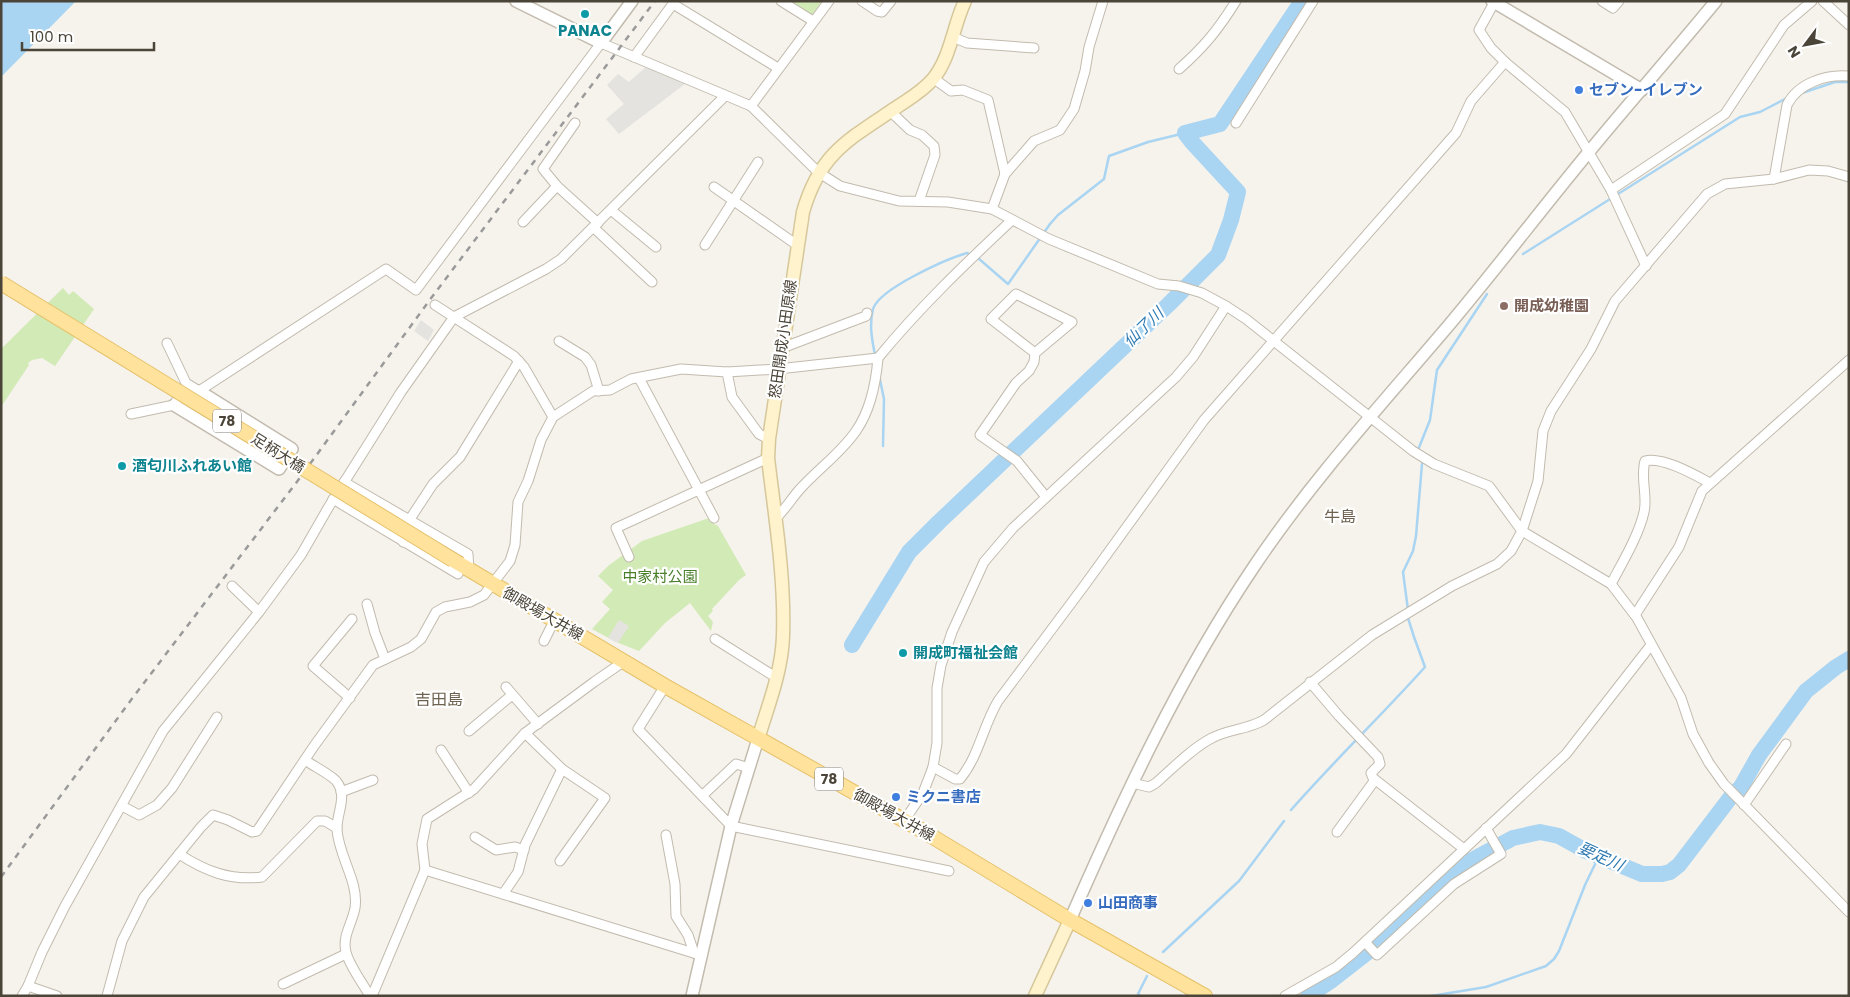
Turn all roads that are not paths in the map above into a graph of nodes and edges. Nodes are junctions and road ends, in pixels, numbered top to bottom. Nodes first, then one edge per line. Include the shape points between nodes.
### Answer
1 (516, 1) edge
2 (632, 1) edge
3 (780, 1) edge
4 (829, 1) edge
5 (862, 1) edge
6 (891, 1) edge
7 (965, 1) edge
8 (1103, 1) edge
9 (1236, 1) edge
10 (1313, 1) edge
11 (1602, 1) edge
12 (1619, 1) edge
13 (1716, 1) edge
14 (1812, 1) edge
15 (1823, 1) edge
16 (1494, 2) edge
17 (674, 3) edge
18 (813, 21) junction
19 (1849, 25) edge
20 (953, 37) junction
21 (601, 43) junction
22 (1034, 48) dead end
23 (634, 57) junction
24 (1505, 62) junction
25 (778, 68) junction
26 (1179, 69) dead end
27 (1849, 76) edge
28 (933, 78) junction
29 (1642, 90) junction
30 (725, 96) junction
31 (751, 106) junction
32 (890, 111) junction
33 (575, 123) dead end
34 (1236, 123) dead end
35 (1589, 152) junction
36 (758, 162) dead end
37 (818, 172) junction
38 (1005, 174) junction
39 (1849, 177) edge
40 (1774, 179) junction
41 (557, 186) junction
42 (714, 187) dead end
43 (1611, 190) junction
44 (733, 201) junction
45 (919, 201) junction
46 (992, 209) junction
47 (611, 210) junction
48 (1012, 220) junction
49 (523, 222) dead end
50 (596, 225) junction
51 (705, 245) dead end
52 (796, 245) junction
53 (656, 247) dead end
54 (1646, 266) junction
55 (652, 282) dead end
56 (1, 283) edge
57 (435, 306) dead end
58 (1226, 306) junction
59 (867, 312) dead end
60 (454, 317) junction
61 (559, 341) dead end
62 (1273, 342) junction
63 (167, 343) dead end
64 (782, 348) junction
65 (1035, 353) junction
66 (878, 358) junction
67 (1849, 360) edge
68 (518, 361) junction
69 (778, 369) junction
70 (727, 372) junction
71 (639, 378) junction
72 (186, 384) junction
73 (199, 391) junction
74 (599, 391) junction
75 (174, 405) junction
76 (131, 414) dead end
77 (553, 417) junction
78 (1370, 417) junction
79 (769, 439) junction
80 (286, 458) junction
81 (768, 458) junction
82 (344, 482) junction
83 (1710, 483) junction
84 (699, 490) junction
85 (1046, 497) junction
86 (333, 499) junction
87 (714, 518) dead end
88 (410, 519) junction
89 (775, 519) junction
90 (1522, 531) junction
91 (403, 542) junction
92 (629, 557) dead end
93 (453, 560) joint
94 (464, 572) junction
95 (492, 584) junction
96 (1611, 584) junction
97 (232, 586) dead end
98 (367, 604) dead end
99 (260, 612) junction
100 (1634, 615) junction
101 (352, 619) dead end
102 (554, 621) junction
103 (715, 639) dead end
104 (544, 642) dead end
105 (1651, 645) junction
106 (385, 659) junction
107 (624, 662) junction
108 (777, 678) junction
109 (1310, 682) junction
110 (665, 686) junction
111 (506, 687) dead end
112 (512, 694) junction
113 (350, 698) junction
114 (217, 717) dead end
115 (538, 724) junction
116 (469, 731) dead end
117 (525, 733) junction
118 (758, 739) junction
119 (1786, 744) dead end
120 (441, 750) dead end
121 (305, 760) junction
122 (933, 767) junction
123 (562, 768) junction
124 (749, 768) junction
125 (373, 780) dead end
126 (1376, 780) junction
127 (1132, 783) junction
128 (341, 792) junction
129 (469, 793) junction
130 (703, 796) junction
131 (1742, 803) junction
132 (122, 806) junction
133 (904, 821) junction
134 (731, 826) junction
135 (337, 828) junction
136 (1486, 828) junction
137 (1337, 832) dead end
138 (666, 835) dead end
139 (475, 837) dead end
140 (1464, 849) junction
141 (524, 850) junction
142 (179, 854) junction
143 (560, 861) dead end
144 (425, 870) junction
145 (949, 872) dead end
146 (503, 894) junction
147 (1849, 912) edge
148 (1070, 920) junction
149 (1366, 943) junction
150 (346, 954) junction
151 (697, 954) junction
152 (283, 984) dead end
153 (28, 986) junction
154 (22, 996) edge
155 (57, 996) edge
156 (107, 996) edge
157 (371, 996) edge
158 (692, 996) edge
159 (1035, 996) edge
160 (1206, 996) edge
161 (1285, 996) edge

1 - 21 street
2 - 21 street
3 - 18 street
4 - 18 street
5 - 6 street via 882,12
7 - 20 main road, 怒田開成小田原線
8 - 38 street via 1074,109 1060,130 1034,141
9 - 26 street via 1216,32
10 - 34 street
11 - 12 street via 1613,8
13 - 29 street
14 - 43 street via 1784,26 1725,114
15 - 19 street
16 - 24 street via 1479,30
16 - 29 street
17 - 23 street
17 - 25 street
18 - 25 street
20 - 22 street via 967,43
20 - 28 main road, 怒田開成小田原線
21 - 23 street
21 - 73 street via 418,292 386,269
23 - 30 street
24 - 35 street via 1565,112
24 - 62 street via 1471,101 1456,133
25 - 31 street
27 - 40 street via 1824,78 1792,95 1787,105
28 - 32 main road, 怒田開成小田原線 via 918,93
28 - 38 street via 951,91 963,90 988,100
29 - 35 street
30 - 31 street
30 - 47 street
31 - 37 street
32 - 37 main road, 怒田開成小田原線 via 848,139
32 - 45 street via 934,146 935,155
33 - 41 street via 543,169
35 - 43 street
35 - 78 street
36 - 44 street
37 - 45 street via 840,186 865,194 899,201
37 - 52 main road, 怒田開成小田原線 via 805,204
38 - 46 street
39 - 40 street via 1809,170
40 - 54 street via 1725,184 1707,194
41 - 49 street
41 - 50 street
42 - 44 street
43 - 54 street
44 - 51 street
44 - 52 street
45 - 46 street
46 - 48 street
47 - 50 street
47 - 53 street
48 - 58 street via 1049,239 1158,284 1202,293
48 - 66 street via 906,324
50 - 55 street
50 - 60 street via 546,269
52 - 64 main road, 怒田開成小田原線
54 - 90 street via 1615,301 1591,349 1546,421 1538,481
56 - 80 main road, 足柄大橋 / 78, bridge
57 - 60 street
58 - 62 street
58 - 85 street via 1176,377
59 - 64 street via 866,316
60 - 68 street
60 - 82 street
61 - 74 street via 585,357 591,365
62 - 78 street
62 - 122 street via 1204,420 998,700 967,771 960,779 955,779
63 - 72 street
64 - 69 main road, 怒田開成小田原線
65 - 65 street via 991,319 1016,294 1072,322
65 - 85 street via 1029,371 1016,383 980,435 1017,462
66 - 69 street
66 - 89 street via 865,416 856,431
67 - 83 street
68 - 77 street
68 - 88 street via 460,457 433,484
69 - 70 street
69 - 79 main road, 怒田開成小田原線
70 - 71 street via 681,369
70 - 79 street via 732,397 759,434
71 - 74 street
71 - 84 street
72 - 73 street
72 - 75 street
73 - 80 street via 292,449
74 - 77 street via 593,391
75 - 76 street
75 - 80 street via 279,469
77 - 95 street via 518,502 515,545 510,561
78 - 90 street via 1425,459 1488,486
78 - 127 street via 1290,516 1209,636
79 - 81 main road, 怒田開成小田原線
80 - 93 main road, 足柄大橋 / 78, bridge
81 - 84 street
81 - 89 main road, 怒田開成小田原線
82 - 86 street
82 - 88 street
83 - 96 street via 1684,470 1652,460 1645,462 1645,510
83 - 100 street via 1702,492 1679,547
84 - 87 street
84 - 92 street via 616,528
85 - 122 street via 999,542 984,562 952,632 937,688 937,743
86 - 91 street
86 - 99 street via 302,555
88 - 91 street
88 - 94 street via 468,554
89 - 108 main road, 怒田開成小田原線 via 783,637
90 - 96 street
90 - 109 street via 1511,551 1497,564 1452,586 1372,635
91 - 94 street
93 - 94 main road, 御殿場大井線 / 78
94 - 95 main road, 御殿場大井線 / 78
95 - 102 main road, 御殿場大井線 / 78
95 - 106 street via 484,594 470,602 436,612 421,639
96 - 100 street
97 - 99 street
98 - 106 street
99 - 132 street via 163,731
100 - 105 street
101 - 113 street via 313,666
102 - 104 street
102 - 107 main road, 御殿場大井線 / 78
103 - 108 street
105 - 131 street via 1681,698 1693,734 1709,763
105 - 136 street via 1566,754
106 - 113 street via 374,665
107 - 110 main road, 御殿場大井線 / 78
107 - 115 street
108 - 118 main road, 怒田開成小田原線
109 - 126 street via 1380,761 1371,773
109 - 127 street via 1253,727 1225,732 1210,739 1149,787
110 - 118 main road, 御殿場大井線 / 78
110 - 130 street via 638,728
111 - 112 street
112 - 115 street
112 - 116 street
113 - 121 street
114 - 132 street via 172,788 157,805 139,815
115 - 117 street
117 - 123 street
117 - 129 street
118 - 124 street
118 - 133 main road, 御殿場大井線 / 78
119 - 131 street
120 - 129 street
121 - 128 street via 337,781
121 - 142 street via 257,831 252,832 214,815
122 - 133 street via 923,793
123 - 141 street
123 - 143 street via 605,798
124 - 130 street via 736,764
124 - 134 street
125 - 128 street
126 - 137 street
126 - 140 street
127 - 148 street
128 - 135 street
129 - 144 street via 427,819 422,844
130 - 134 street
131 - 147 street
132 - 153 street via 65,906
133 - 148 main road, 御殿場大井線 / 78
134 - 145 street
134 - 151 street
135 - 142 street via 325,820 317,821 262,877 216,873 200,868
135 - 150 street via 340,850 355,893 355,909 344,940
136 - 140 street
136 - 149 street via 1501,854 1454,884 1377,955
138 - 151 street via 676,916
139 - 141 street via 496,850 515,847
140 - 149 street
141 - 146 street via 518,872
142 - 156 street via 144,897 122,941
144 - 146 street
144 - 157 street
146 - 151 street
148 - 159 main road
148 - 160 main road, 御殿場大井線 / 78
149 - 161 street via 1336,967
150 - 152 street
150 - 157 street
151 - 158 street
153 - 154 street
153 - 155 street

